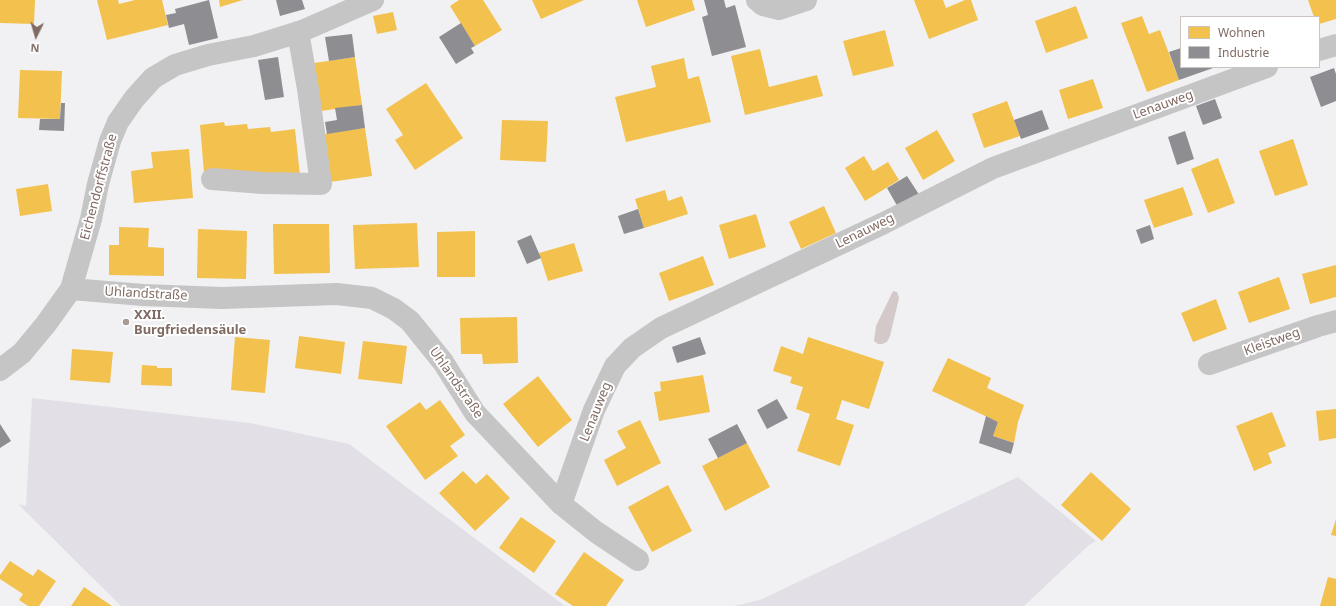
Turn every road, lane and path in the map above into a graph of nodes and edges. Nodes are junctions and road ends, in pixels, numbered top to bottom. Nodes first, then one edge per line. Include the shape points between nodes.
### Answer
1 (373, 0) edge
2 (757, 0) edge
3 (806, 0) edge
4 (298, 32) junction
5 (1336, 45) edge
6 (1320, 50) edge
7 (1264, 68) edge
8 (212, 179) dead end
9 (71, 289) junction
10 (1336, 321) edge
11 (1209, 364) dead end
12 (0, 370) edge
13 (561, 504) junction
14 (638, 560) dead end

1 - 4 street, Eichendorffstraße
2 - 3 street via 763,5 779,9
4 - 8 street via 321,184
4 - 9 street, Eichendorffstraße via 254,46 208,55 175,65 153,78 134,99 118,122 110,141
5 - 6 street
7 - 13 street, Lenauweg via 993,168 884,223 661,328 632,348 615,366 594,410
9 - 12 street, Eichendorffstraße via 22,353
9 - 13 street, Uhlandstraße via 222,298 338,294 372,298 410,321 443,362 475,413
10 - 11 street, Kleistweg
13 - 14 street, Uhlandstraße via 596,532

